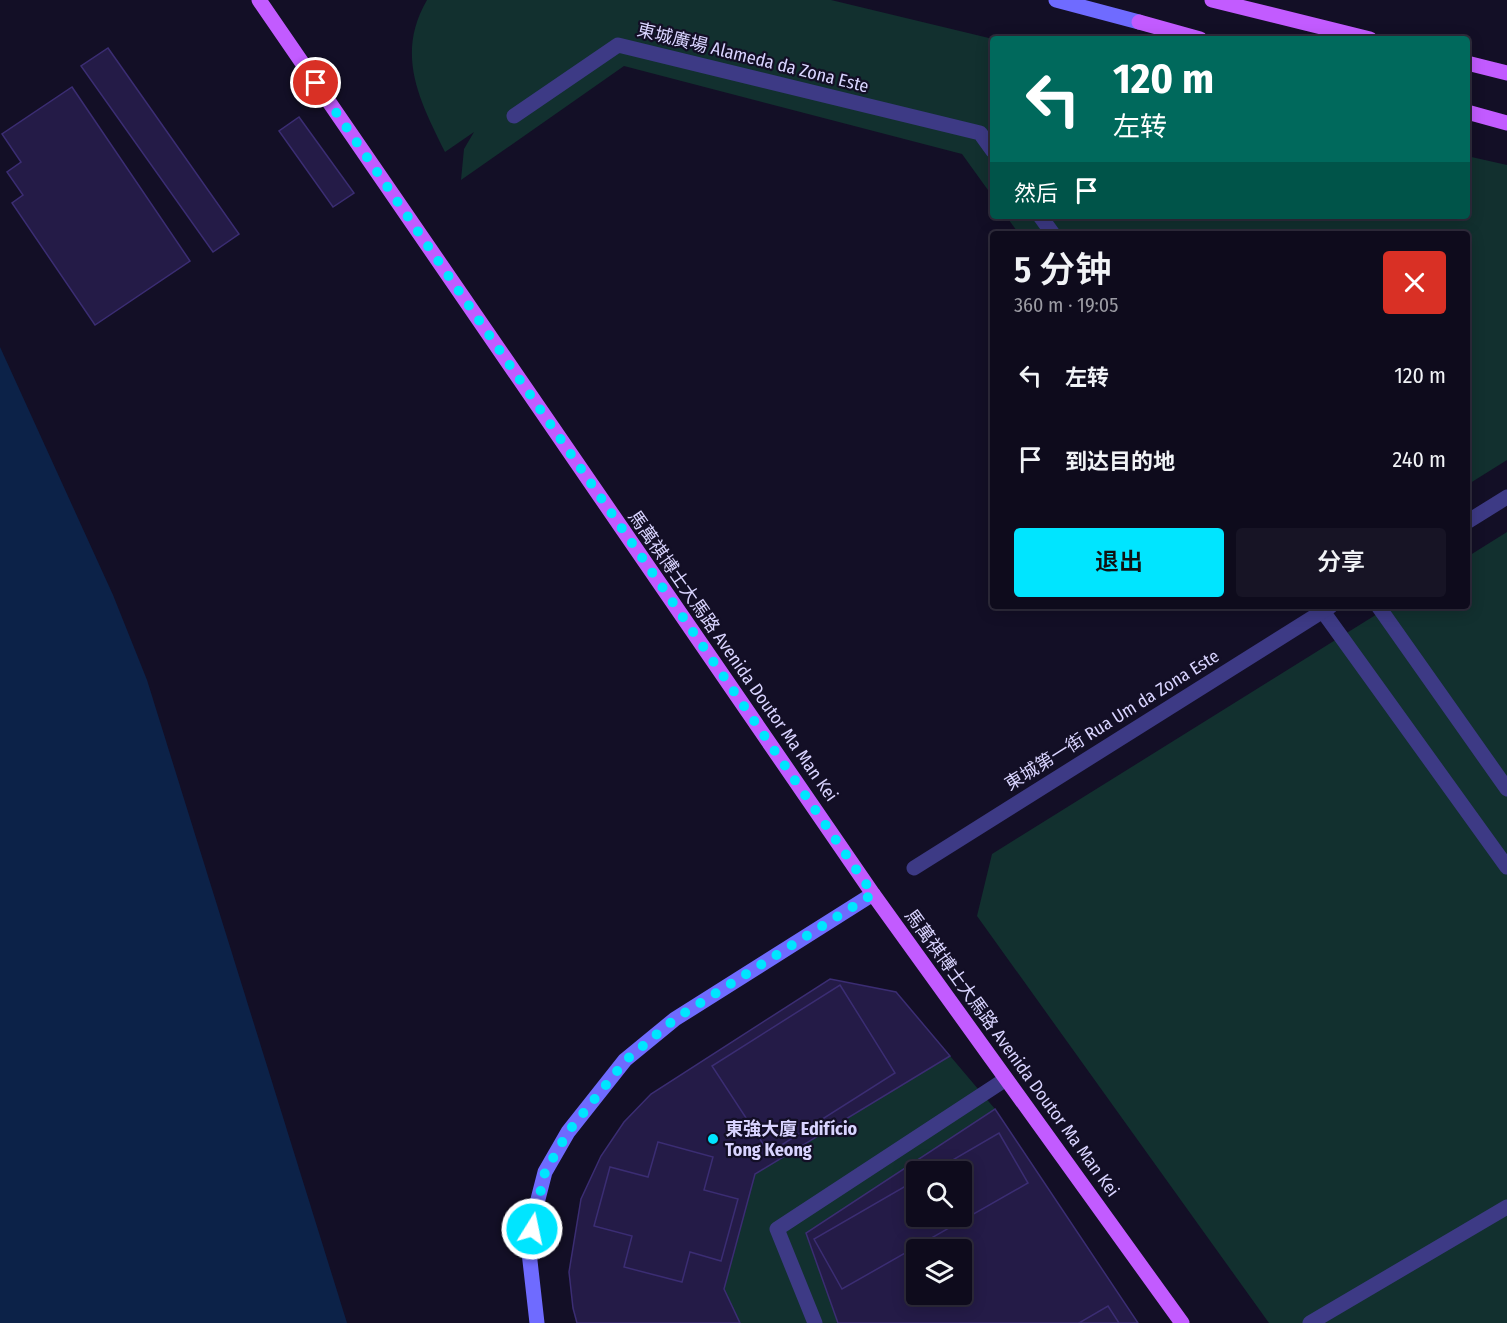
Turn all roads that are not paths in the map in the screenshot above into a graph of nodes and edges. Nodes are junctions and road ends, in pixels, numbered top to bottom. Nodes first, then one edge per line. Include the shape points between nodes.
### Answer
1 (1056, 0) edge
2 (1212, 0) edge
3 (262, 1) edge
4 (1189, 36) edge
5 (1358, 36) edge
6 (1470, 64) edge
7 (1507, 73) edge
8 (1470, 113) edge
9 (514, 116) dead end
10 (1507, 123) edge
11 (990, 147) edge
12 (1507, 497) edge
13 (1470, 520) edge
14 (1322, 609) edge
15 (1325, 609) edge
16 (1380, 609) edge
17 (1507, 789) edge
18 (1507, 867) edge
19 (914, 868) dead end
20 (873, 894) junction
21 (1006, 1079) junction
22 (1507, 1207) edge
23 (537, 1323) edge
24 (815, 1323) edge
25 (1182, 1323) edge
26 (1310, 1323) edge

1 - 4 main road
2 - 5 main road
3 - 20 main road, 馬萬祺博士大馬路 Avenida Doutor Ma Man Kei
6 - 7 main road
8 - 10 main road
9 - 11 street, 東城廣場 Alameda da Zona Este via 618,45 980,133
12 - 13 street
14 - 19 street, 東城第一街 Rua Um da Zona Este
15 - 18 street
16 - 17 street
20 - 21 main road, 馬萬祺博士大馬路 Avenida Doutor Ma Man Kei
20 - 23 main road via 675,1019 626,1060 576,1123 545,1172 536,1207 529,1252
21 - 24 street via 777,1229
21 - 25 main road, 馬萬祺博士大馬路 Avenida Doutor Ma Man Kei
22 - 26 street

